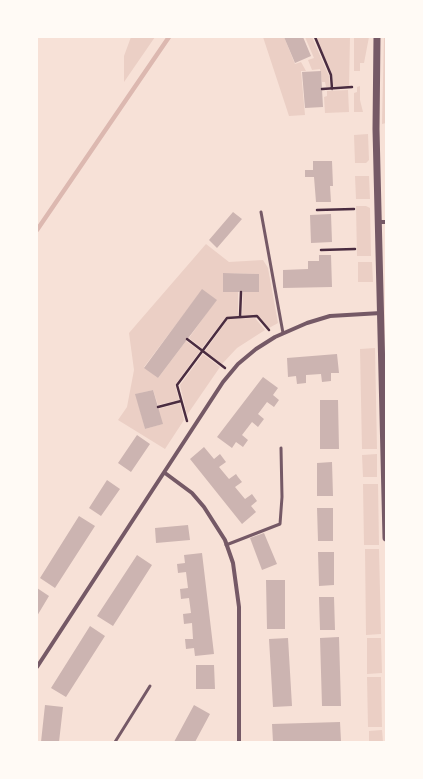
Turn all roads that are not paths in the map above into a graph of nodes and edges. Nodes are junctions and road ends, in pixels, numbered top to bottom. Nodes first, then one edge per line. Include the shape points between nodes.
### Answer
1 (377, 37) edge
2 (261, 212) dead end
3 (378, 222) junction
4 (386, 222) edge
5 (381, 313) junction
6 (283, 333) junction
7 (281, 448) dead end
8 (165, 473) junction
9 (386, 538) edge
10 (226, 545) junction
11 (37, 667) edge
12 (150, 686) dead end
13 (115, 742) edge
14 (239, 742) edge

1 - 3 street
2 - 6 lane
3 - 4 street
3 - 5 street
5 - 6 street via 330,316
5 - 9 street
6 - 8 street via 252,353 231,372
7 - 10 lane via 280,524
8 - 10 street via 192,493 204,507
8 - 11 street
10 - 14 street via 233,562 239,607
12 - 13 lane

